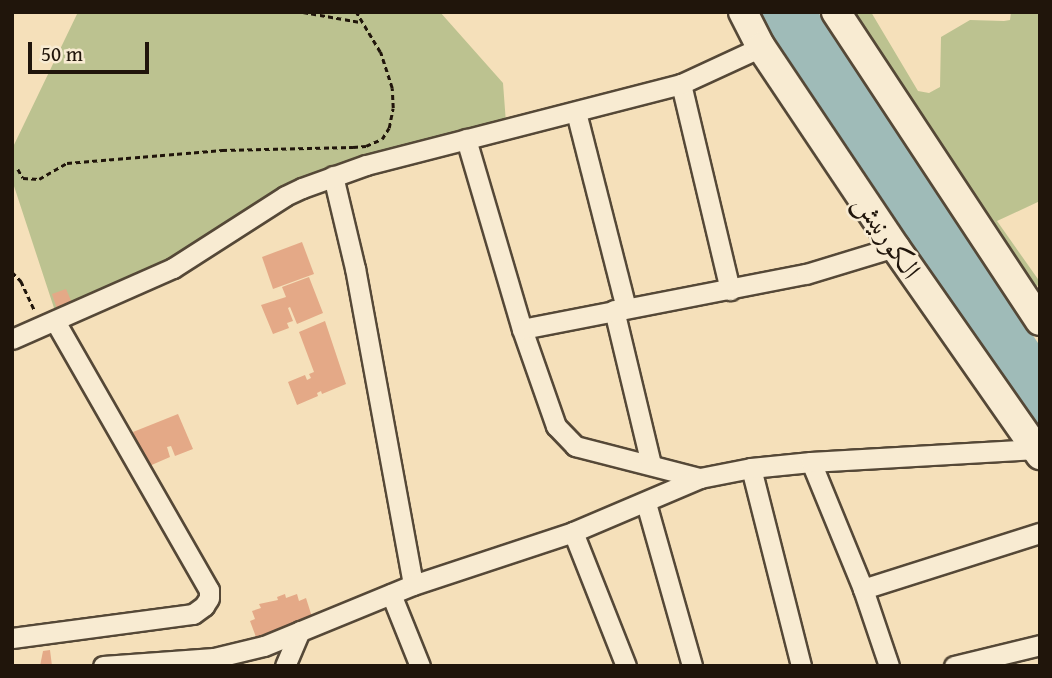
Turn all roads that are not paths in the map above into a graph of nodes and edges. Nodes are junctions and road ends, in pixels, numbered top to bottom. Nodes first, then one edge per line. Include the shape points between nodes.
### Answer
1 (743, 12) edge
2 (836, 12) edge
3 (761, 47) junction
4 (681, 84) junction
5 (576, 112) junction
6 (466, 139) junction
7 (333, 176) junction
8 (895, 247) junction
9 (730, 290) junction
10 (620, 309) junction
11 (1040, 321) edge
12 (49, 323) junction
13 (522, 329) junction
14 (12, 339) edge
15 (1038, 452) edge
16 (811, 462) junction
17 (651, 464) junction
18 (751, 467) junction
19 (700, 478) junction
20 (646, 503) junction
21 (573, 532) junction
22 (1040, 533) edge
23 (414, 585) junction
24 (863, 589) junction
25 (391, 594) junction
26 (300, 631) junction
27 (12, 638) edge
28 (1040, 645) edge
29 (1004, 660) edge
30 (160, 664) edge
31 (103, 666) edge
32 (285, 666) edge
33 (421, 666) edge
34 (626, 666) edge
35 (692, 666) edge
36 (801, 666) edge
37 (889, 666) edge
38 (954, 666) edge

1 - 3 main road, الكورنيش
2 - 11 main road
3 - 4 street
3 - 8 main road, الكورنيش
4 - 5 street
4 - 9 street
5 - 6 street
5 - 10 street
6 - 7 street
6 - 13 street
7 - 12 street via 285,195 173,268
7 - 23 street via 355,268
8 - 9 street via 842,265
8 - 15 main road, الكورنيش
9 - 10 street
10 - 13 street
10 - 17 street
12 - 14 street
12 - 27 street via 209,590 209,598 193,614
13 - 17 street via 551,414 565,438 588,450
15 - 16 street
16 - 18 street
16 - 24 street
17 - 19 street
18 - 19 street
18 - 36 street
19 - 20 street
20 - 21 street
20 - 35 street
21 - 23 street
21 - 34 street
22 - 24 street
23 - 25 street
24 - 37 street
25 - 26 street
25 - 33 street
26 - 30 street via 240,653
26 - 32 street
28 - 29 street
29 - 38 street
30 - 31 street

